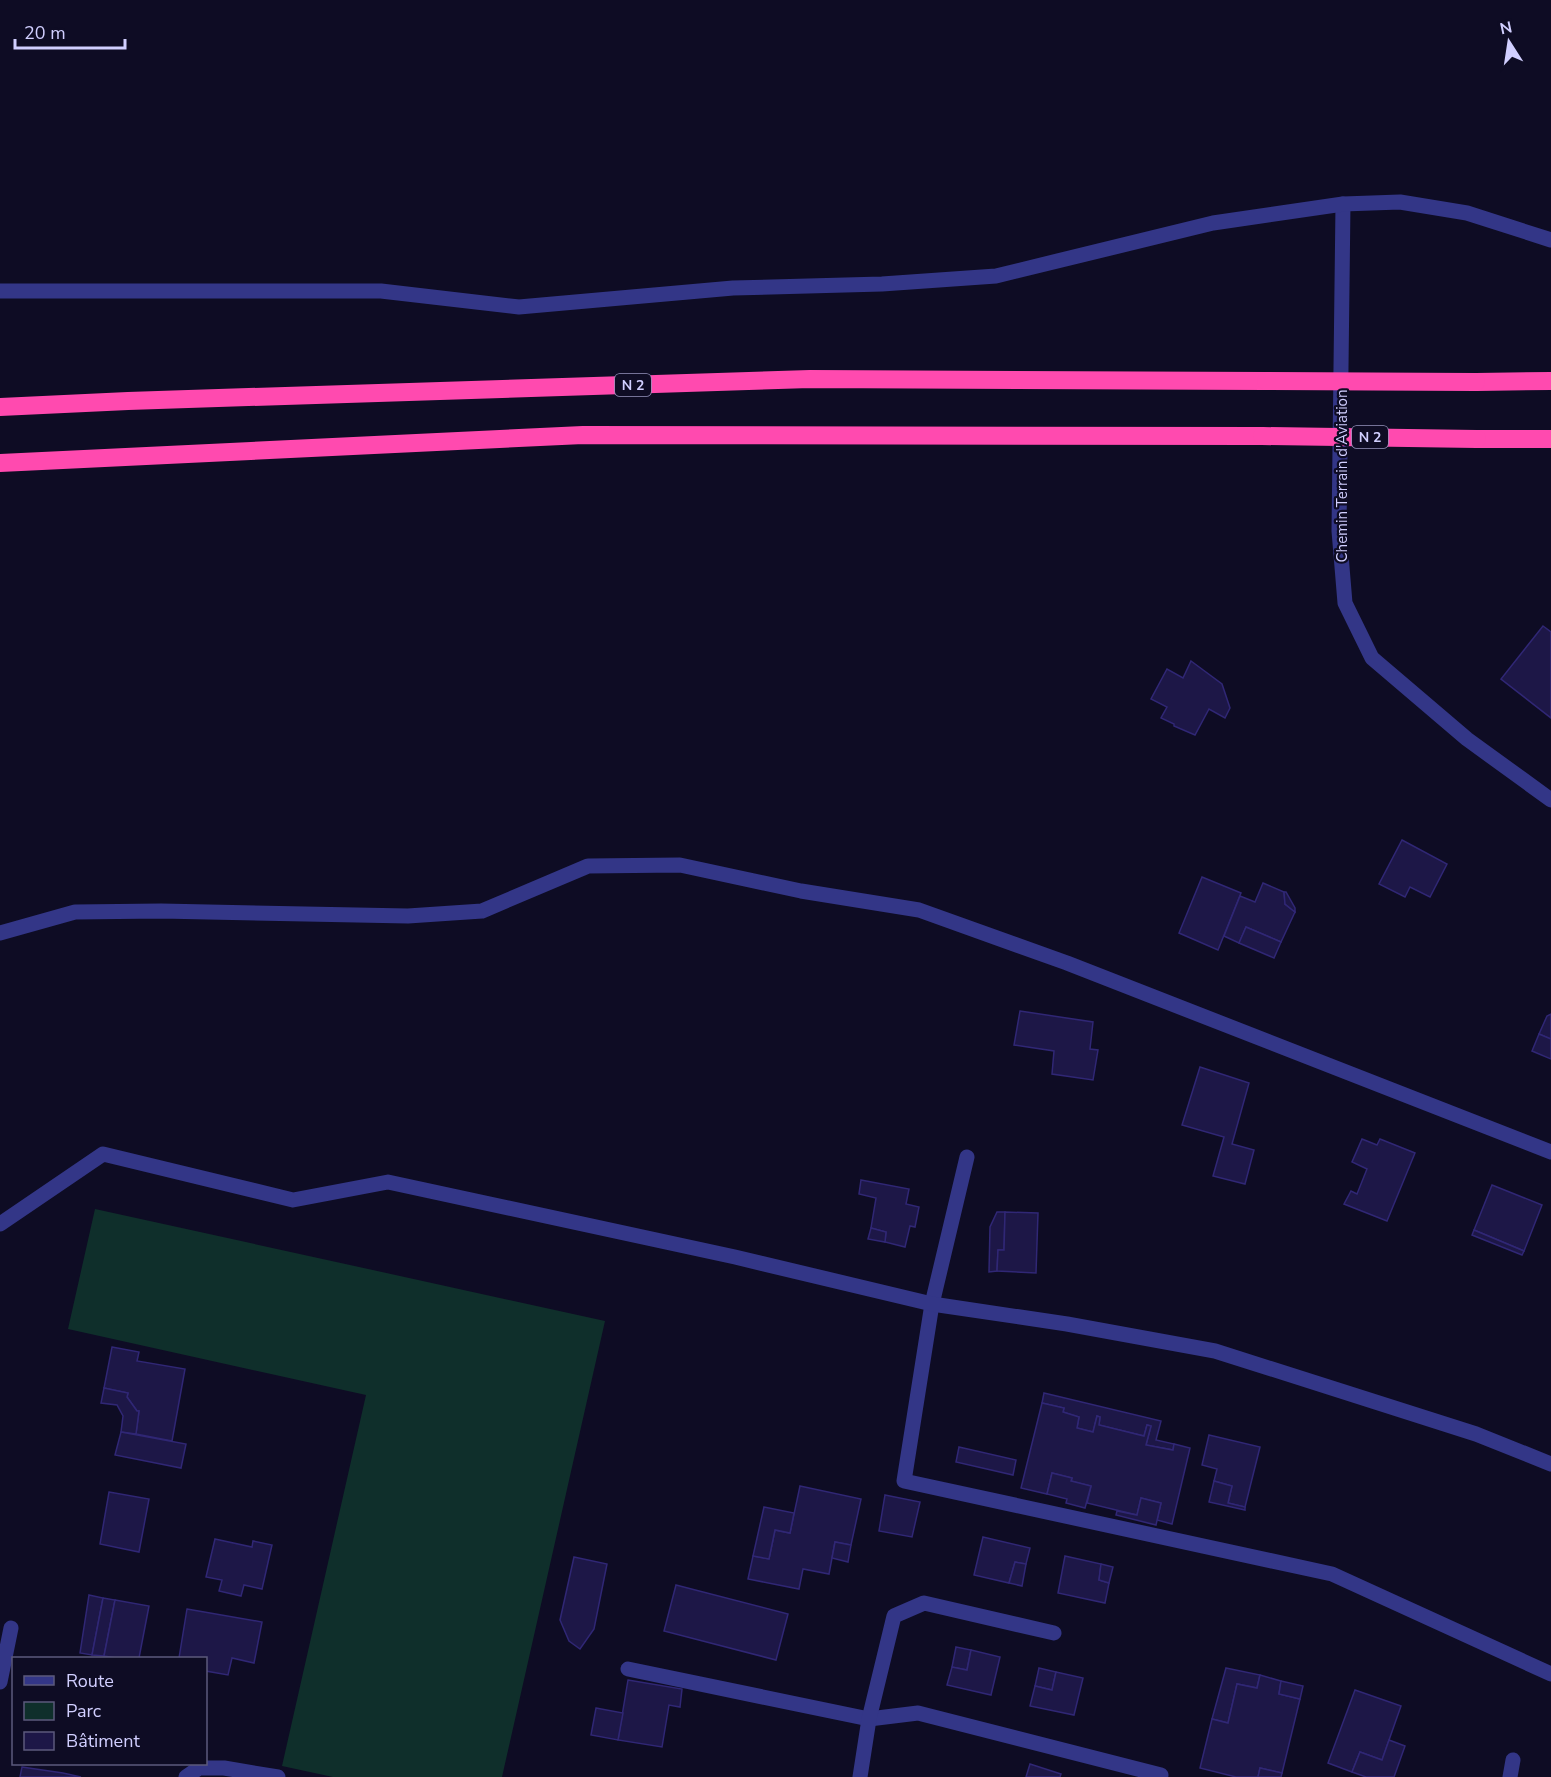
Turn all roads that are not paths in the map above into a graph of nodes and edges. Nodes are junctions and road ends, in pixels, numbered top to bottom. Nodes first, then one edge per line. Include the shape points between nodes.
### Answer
1 (1343, 204) junction
2 (1551, 240) edge
3 (0, 291) edge
4 (1551, 381) edge
5 (0, 407) edge
6 (1551, 439) edge
7 (0, 463) edge
8 (1551, 800) edge
9 (0, 933) edge
10 (1551, 1152) edge
11 (967, 1157) dead end
12 (0, 1224) edge
13 (932, 1304) junction
14 (1551, 1464) edge
15 (11, 1628) dead end
16 (1054, 1633) dead end
17 (628, 1669) dead end
18 (1551, 1674) edge
19 (0, 1682) edge
20 (869, 1719) junction
21 (1513, 1760) dead end
22 (1161, 1775) dead end
23 (186, 1777) edge
24 (278, 1777) edge
25 (860, 1777) edge
26 (1510, 1777) edge

1 - 2 street via 1400,202 1456,211
1 - 3 street via 1213,223 996,276 882,284 733,288 519,307 381,291
1 - 8 street, Chemin Terrain d'Aviation via 1340,531 1346,603 1372,658 1467,739
4 - 5 highway, N 2, bridge via 810,379
6 - 7 highway, N 2, bridge via 583,435
9 - 10 street via 75,912 408,916 482,911 588,866 680,865 801,891 919,910 1067,963
11 - 13 street
12 - 13 street via 104,1154 293,1200 388,1182
13 - 14 street via 1215,1351 1476,1434
13 - 18 street via 904,1481 1332,1574
15 - 19 street
16 - 20 street via 924,1603 894,1616
17 - 20 street
20 - 22 street via 918,1713
20 - 25 street
21 - 26 street
23 - 24 street via 200,1768

